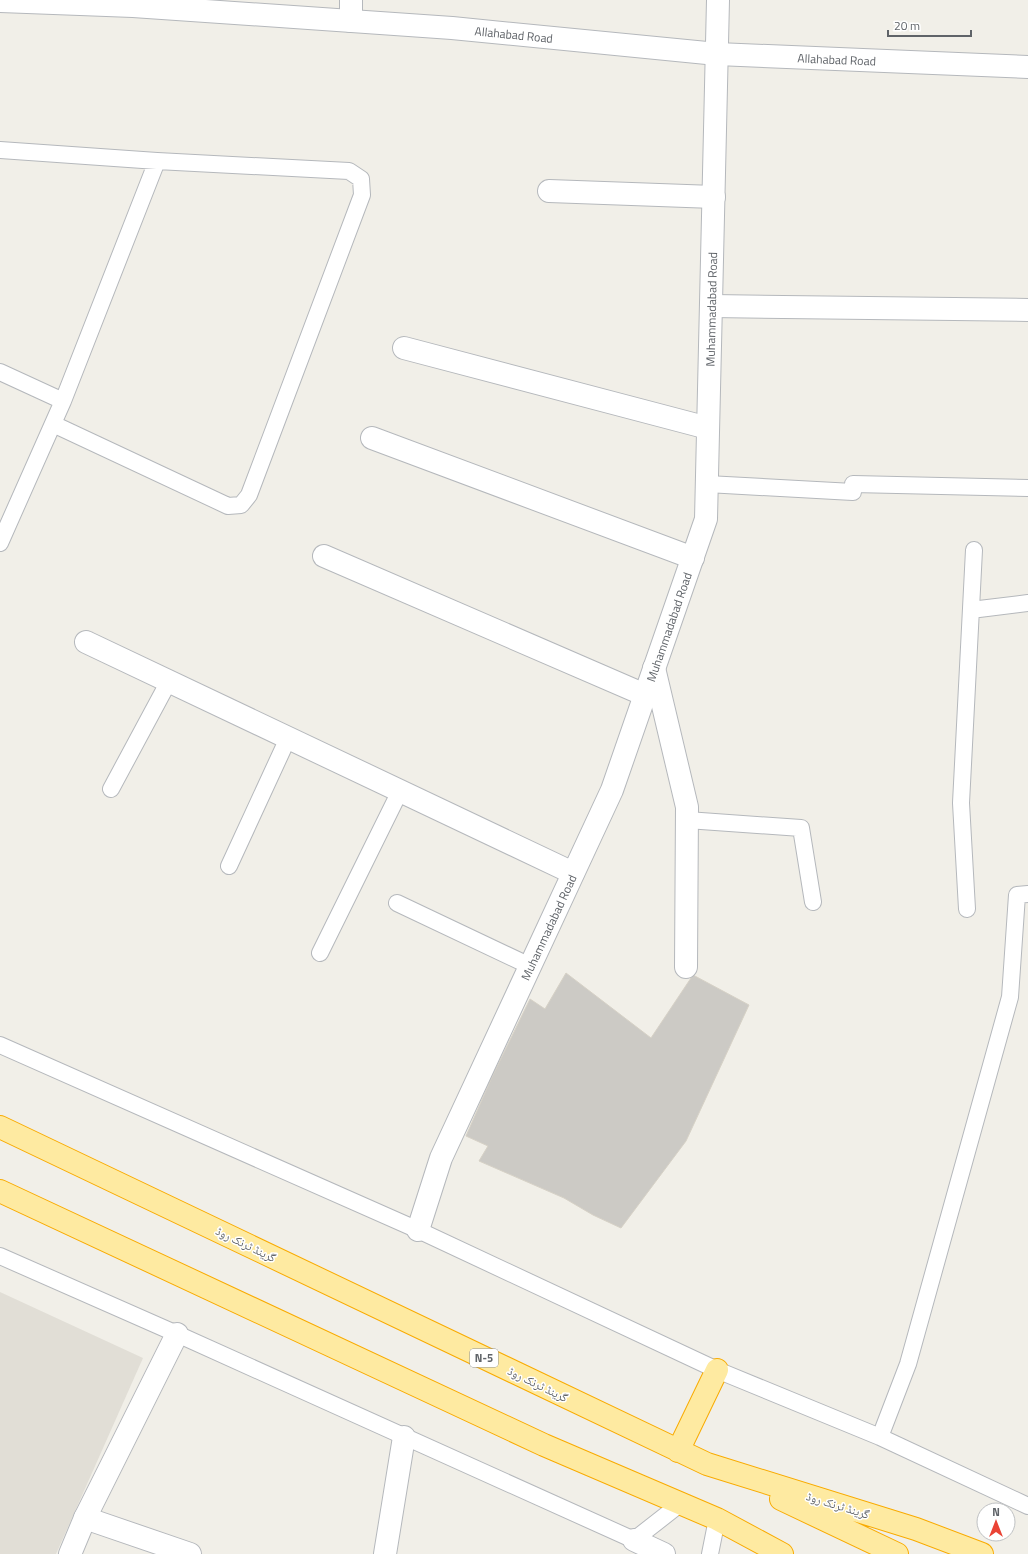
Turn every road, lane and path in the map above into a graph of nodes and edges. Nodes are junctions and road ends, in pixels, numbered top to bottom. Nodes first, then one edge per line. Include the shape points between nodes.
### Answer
1 (718, 0) edge
2 (0, 1) edge
3 (133, 3) edge
4 (351, 10) edge
5 (717, 54) junction
6 (1027, 63) edge
7 (0, 150) edge
8 (157, 161) junction
9 (549, 191) dead end
10 (714, 197) junction
11 (712, 306) junction
12 (1028, 310) edge
13 (404, 348) dead end
14 (0, 372) edge
15 (63, 401) junction
16 (53, 424) junction
17 (708, 428) junction
18 (372, 438) dead end
19 (707, 484) junction
20 (1028, 488) edge
21 (0, 543) edge
22 (974, 550) dead end
23 (324, 556) dead end
24 (693, 558) junction
25 (1028, 603) edge
26 (971, 610) junction
27 (86, 642) dead end
28 (654, 668) junction
29 (169, 681) junction
30 (644, 695) junction
31 (288, 738) junction
32 (111, 789) dead end
33 (400, 790) junction
34 (687, 820) junction
35 (229, 866) dead end
36 (573, 873) junction
37 (1028, 894) edge
38 (813, 902) dead end
39 (397, 904) dead end
40 (967, 910) dead end
41 (320, 953) dead end
42 (530, 966) junction
43 (686, 967) dead end
44 (0, 1044) edge
45 (0, 1127) edge
46 (0, 1191) edge
47 (418, 1230) junction
48 (0, 1256) edge
49 (177, 1334) junction
50 (717, 1370) junction
51 (404, 1437) junction
52 (880, 1437) junction
53 (678, 1450) junction
54 (707, 1464) junction
55 (680, 1504) junction
56 (1028, 1506) edge
57 (85, 1518) junction
58 (717, 1519) junction
59 (634, 1540) junction
60 (780, 1552) edge
61 (70, 1554) edge
62 (190, 1554) edge
63 (385, 1554) edge
64 (664, 1554) edge
65 (710, 1554) edge
66 (897, 1554) edge
67 (982, 1554) edge

1 - 5 street, Muhammadabad Road
2 - 3 street, Allahabad Road
3 - 4 street, Allahabad Road
4 - 5 street, Allahabad Road via 452,28
5 - 6 street, Allahabad Road
5 - 10 street, Muhammadabad Road
7 - 8 lane
8 - 15 lane
8 - 16 lane via 349,171 361,179 362,195 249,495 241,505 228,506
9 - 10 street
10 - 11 street, Muhammadabad Road
11 - 12 street
11 - 17 street, Muhammadabad Road
13 - 17 street
14 - 15 lane
15 - 16 lane
16 - 21 lane
17 - 19 street, Muhammadabad Road
18 - 24 street
19 - 20 lane via 853,492 853,484
19 - 24 street, Muhammadabad Road via 706,519
22 - 26 lane
23 - 30 street
24 - 28 street, Muhammadabad Road
25 - 26 lane
26 - 40 lane via 960,804
27 - 29 street
28 - 30 street, Muhammadabad Road
28 - 34 street via 687,807
29 - 31 street
29 - 32 lane
30 - 36 street, Muhammadabad Road via 612,790
31 - 33 street
31 - 35 lane
33 - 36 street
33 - 41 lane
34 - 38 lane via 801,828
34 - 43 street
36 - 42 street, Muhammadabad Road
37 - 52 lane via 1017,895 1008,1005 908,1364
39 - 42 lane
42 - 47 street, Muhammadabad Road via 441,1158
44 - 47 lane
45 - 53 highway, گرینڈ ٹرنک روڈ / N-5
46 - 55 highway via 544,1445
47 - 50 lane
48 - 49 lane
49 - 51 lane
49 - 57 street
50 - 52 lane
50 - 53 highway
51 - 59 lane
51 - 63 street
52 - 56 lane
53 - 54 highway, گرینڈ ٹرنک روڈ / N-5
54 - 66 highway
54 - 67 highway, گرینڈ ٹرنک روڈ / N-5 via 916,1529
55 - 58 highway
55 - 59 lane
57 - 61 street
57 - 62 street
58 - 60 highway
58 - 65 lane
59 - 64 street

